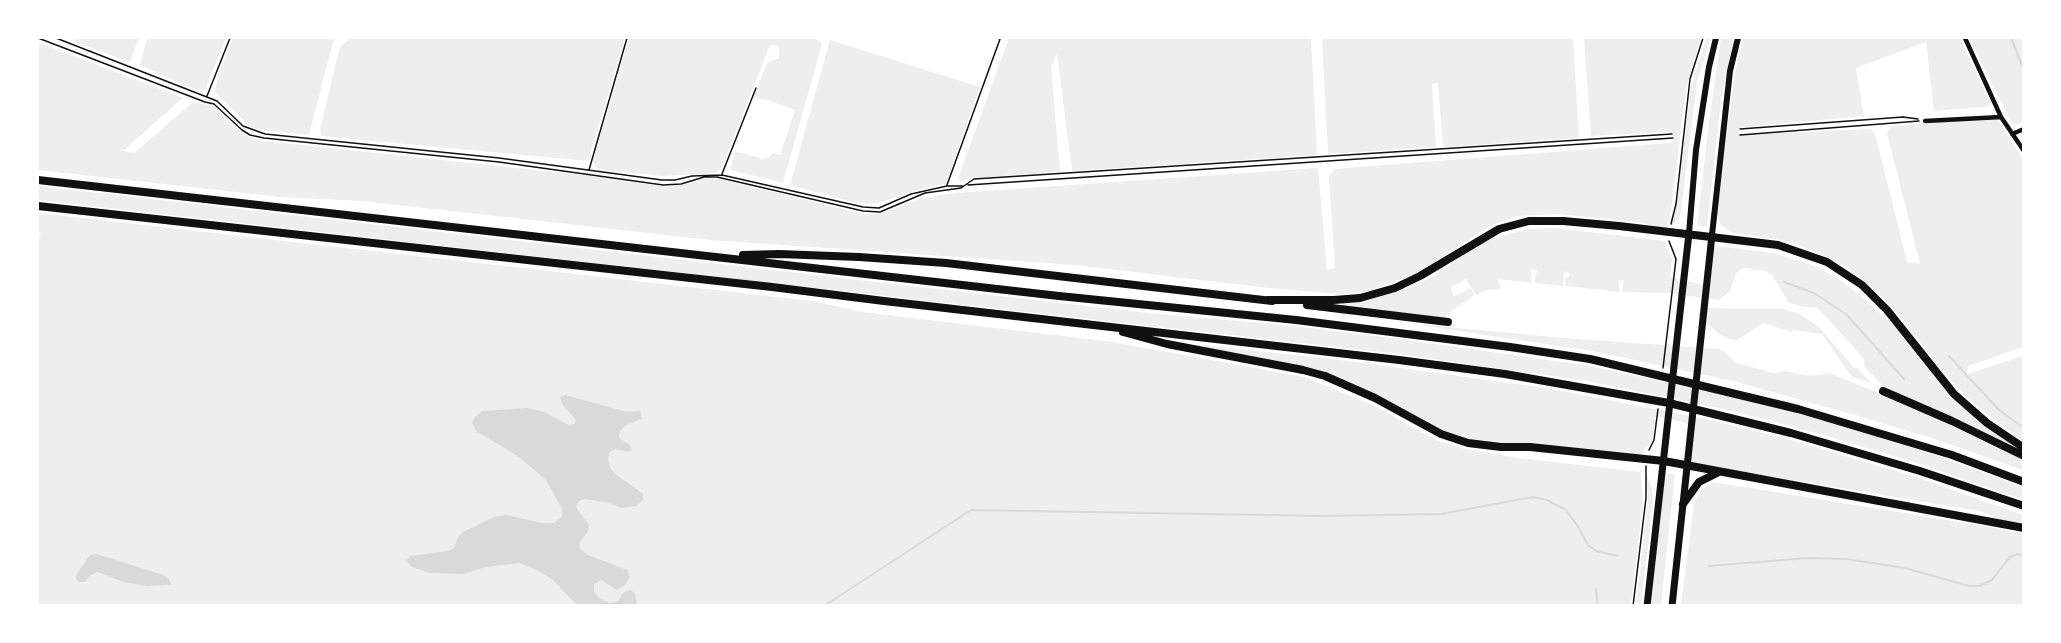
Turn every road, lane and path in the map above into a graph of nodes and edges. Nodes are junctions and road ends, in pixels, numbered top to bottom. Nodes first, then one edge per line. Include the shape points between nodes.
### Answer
1 (38, 38) edge
2 (56, 38) edge
3 (230, 38) edge
4 (627, 38) edge
5 (997, 38) edge
6 (1703, 38) edge
7 (1716, 38) edge
8 (1738, 38) edge
9 (1965, 38) edge
10 (756, 88) dead end
11 (207, 97) junction
12 (2001, 117) junction
13 (1925, 121) junction
14 (1740, 129) dead end
15 (2024, 129) edge
16 (1672, 134) dead end
17 (2012, 134) junction
18 (1740, 135) dead end
19 (1673, 138) dead end
20 (2024, 150) edge
21 (589, 171) junction
22 (722, 175) junction
23 (38, 180) edge
24 (947, 186) junction
25 (965, 186) junction
26 (38, 206) edge
27 (1670, 231) junction
28 (1689, 233) junction
29 (1712, 235) junction
30 (717, 256) junction
31 (1268, 300) junction
32 (1448, 322) dead end
33 (1095, 325) junction
34 (1663, 373) dead end
35 (1883, 391) dead end
36 (1658, 408) dead end
37 (2024, 448) edge
38 (2024, 456) edge
39 (1647, 459) junction
40 (1664, 461) junction
41 (1687, 466) junction
42 (1722, 472) junction
43 (2024, 482) edge
44 (1683, 504) junction
45 (2024, 506) edge
46 (2024, 528) edge
47 (1633, 606) edge
48 (1647, 606) edge
49 (1672, 606) edge

1 - 25 path via 214,104 250,135 264,138 499,162 663,185 717,177 863,211 880,212 925,193
2 - 11 path
3 - 11 path
4 - 21 path
5 - 24 path via 1000,39
6 - 27 path via 1690,79
7 - 28 main road via 1696,150
8 - 29 main road via 1730,71
9 - 12 street
10 - 22 path
11 - 21 path via 217,101 243,126 265,134
12 - 13 street
12 - 17 street
13 - 14 path via 1903,117
13 - 18 path
15 - 17 street
16 - 25 path via 974,179
17 - 20 street
19 - 25 path
21 - 22 path via 663,180
22 - 24 path via 879,208
23 - 30 highway
24 - 25 path
26 - 33 highway
27 - 28 highway
27 - 31 highway via 1529,221 1499,229 1419,276 1384,291 1360,298
27 - 34 path via 1669,243 1676,254
28 - 29 highway
28 - 40 main road
29 - 37 highway via 1796,250 1827,262 1854,279 1879,300 1962,401
29 - 41 main road
30 - 31 highway via 779,254 946,263
30 - 43 highway via 1296,320 1590,359 1866,428
31 - 32 highway
33 - 39 highway via 1325,376 1468,443
33 - 45 highway via 1422,363 1659,401 1858,452
35 - 38 highway
36 - 39 path
39 - 40 highway
39 - 47 path
40 - 41 highway
40 - 48 main road
41 - 42 highway
41 - 44 main road
42 - 44 highway via 1700,482
42 - 46 highway
44 - 49 main road

